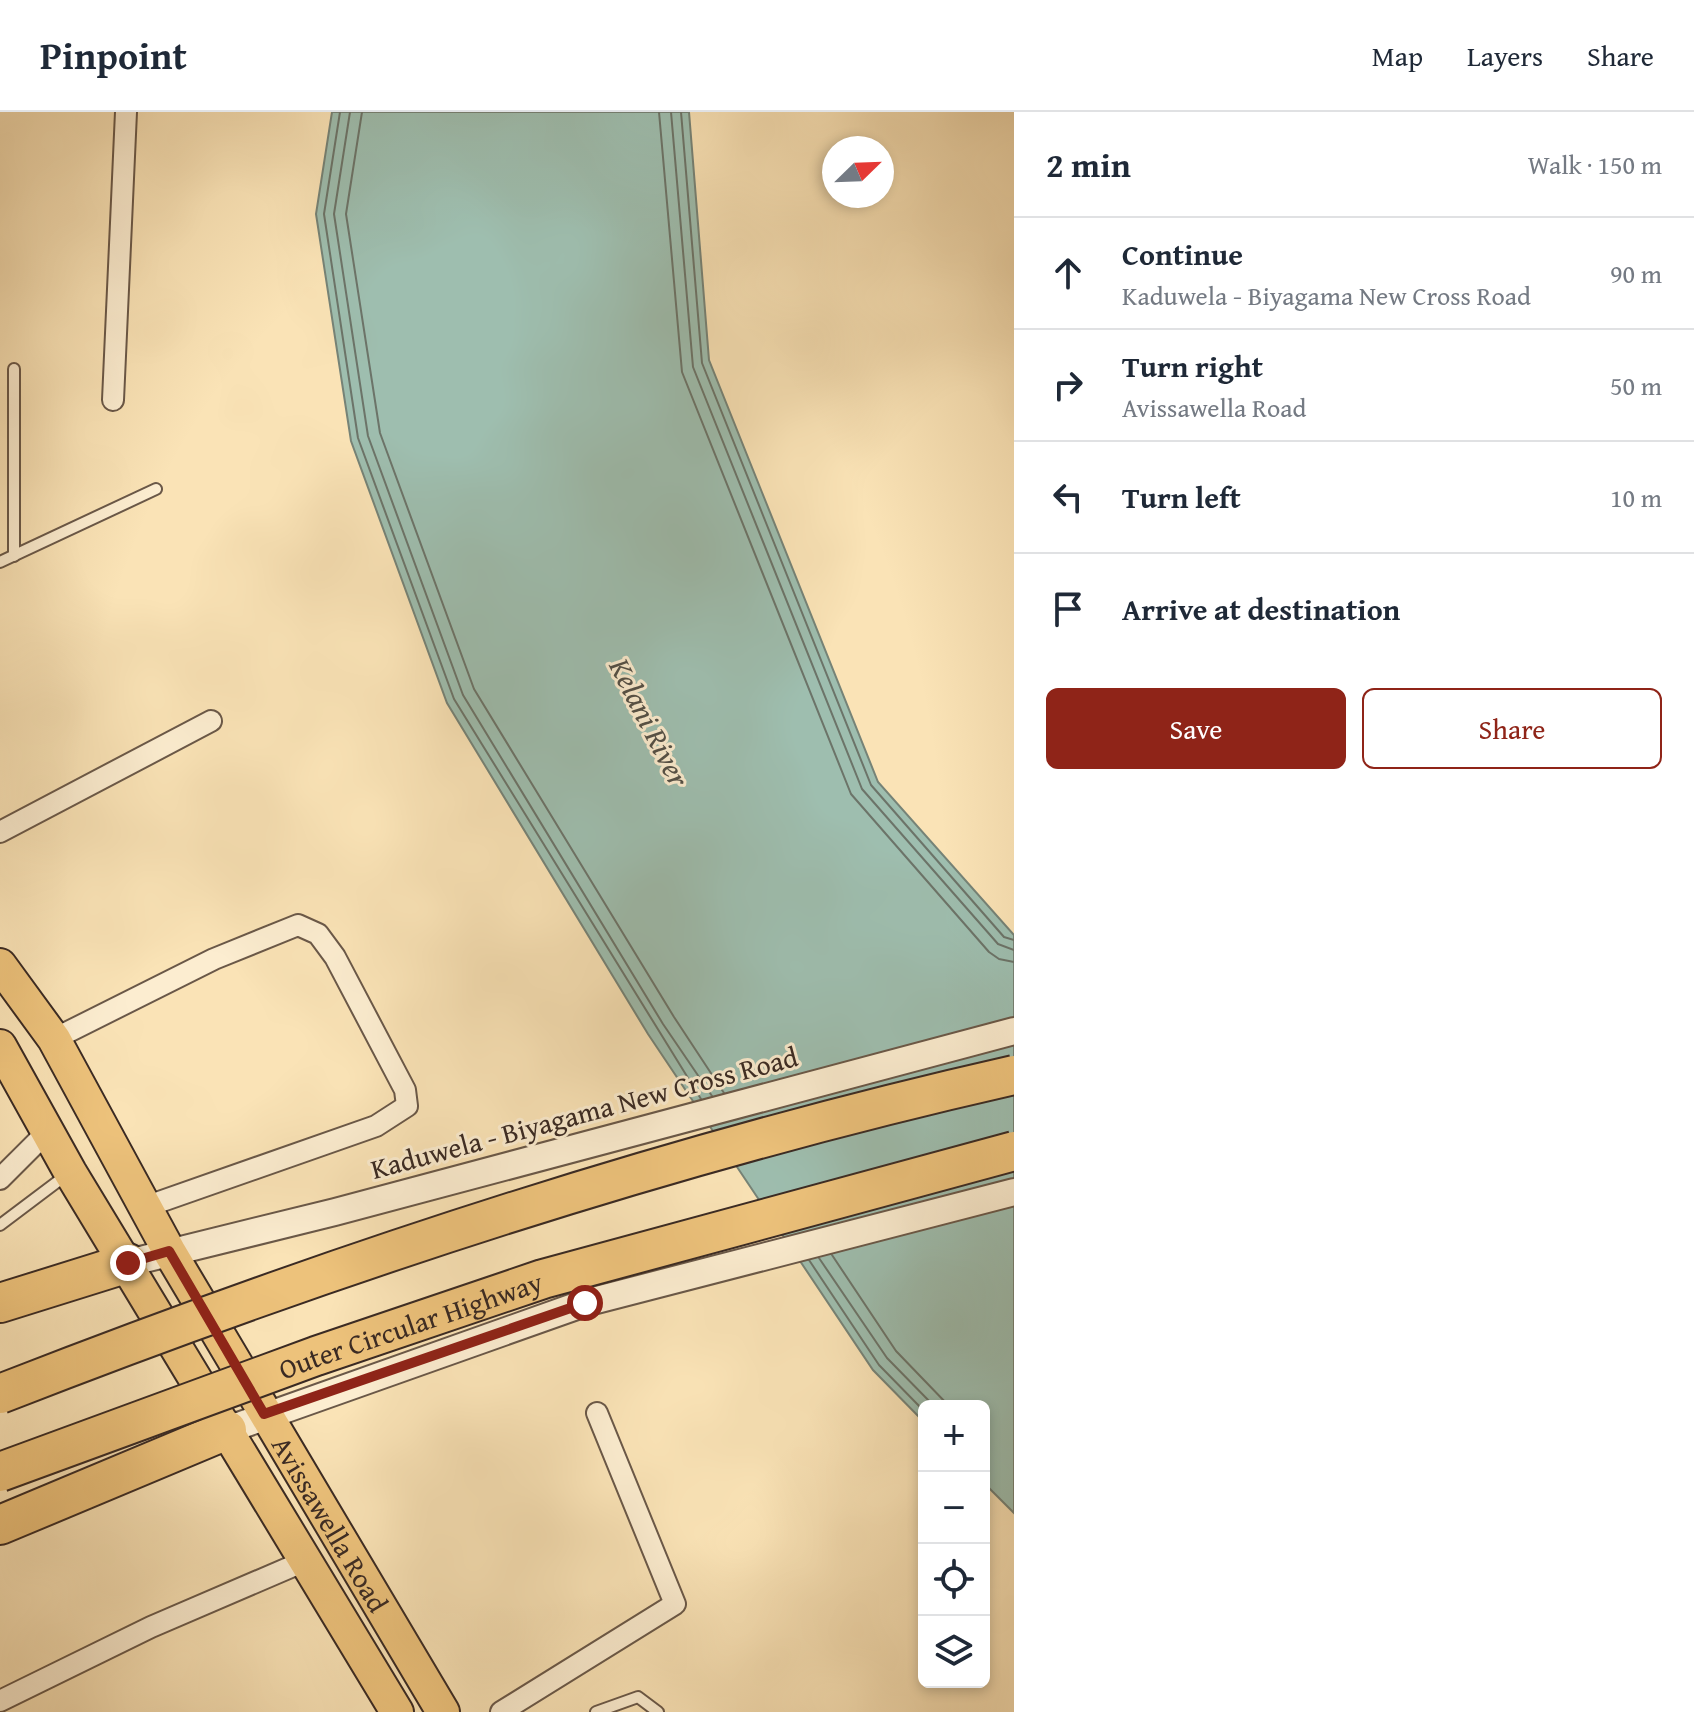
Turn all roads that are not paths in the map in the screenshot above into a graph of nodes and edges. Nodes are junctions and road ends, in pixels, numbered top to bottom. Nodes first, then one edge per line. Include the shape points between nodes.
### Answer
1 (126, 112) edge
2 (14, 369) dead end
3 (113, 400) dead end
4 (156, 489) dead end
5 (14, 556) junction
6 (0, 562) edge
7 (211, 721) dead end
8 (0, 832) edge
9 (0, 965) edge
10 (1014, 1031) edge
11 (54, 1039) junction
12 (0, 1046) edge
13 (1014, 1075) edge
14 (50, 1129) junction
15 (1014, 1151) edge
16 (70, 1172) junction
17 (0, 1179) edge
18 (1014, 1192) edge
19 (145, 1207) junction
20 (0, 1225) edge
21 (169, 1251) junction
22 (128, 1263) junction
23 (0, 1303) edge
24 (0, 1394) edge
25 (597, 1413) dead end
26 (264, 1414) junction
27 (227, 1430) junction
28 (0, 1472) edge
29 (0, 1525) edge
30 (307, 1560) junction
31 (0, 1701) edge
32 (397, 1712) edge
33 (443, 1712) edge
34 (501, 1712) edge
35 (596, 1712) edge
36 (658, 1712) edge

1 - 3 street
2 - 5 lane
4 - 5 lane
5 - 6 lane
7 - 8 street
9 - 11 main road, Avissawella Road
10 - 21 street, Kaduwela - Biyagama New Cross Road via 335,1212
11 - 19 main road, Avissawella Road
11 - 19 street via 214,959 298,925 318,934 335,957 405,1090 407,1106 376,1126
12 - 14 main road, Avissawella Road
13 - 24 highway, bridge via 512,1212
14 - 16 main road, Avissawella Road
14 - 17 street
15 - 28 highway, Outer Circular Highway, bridge via 543,1279
16 - 20 lane
16 - 22 main road, Avissawella Road
18 - 26 street via 652,1283
19 - 21 main road, Avissawella Road
21 - 22 street, Kaduwela - Biyagama New Cross Road
21 - 26 main road, Avissawella Road
22 - 23 highway
22 - 27 main road, Avissawella Road
25 - 34 street via 675,1604
26 - 27 street
26 - 33 main road, Avissawella Road
27 - 29 highway
27 - 30 main road, Avissawella Road
30 - 31 street via 151,1627
30 - 32 main road, Avissawella Road
35 - 36 lane via 638,1697

